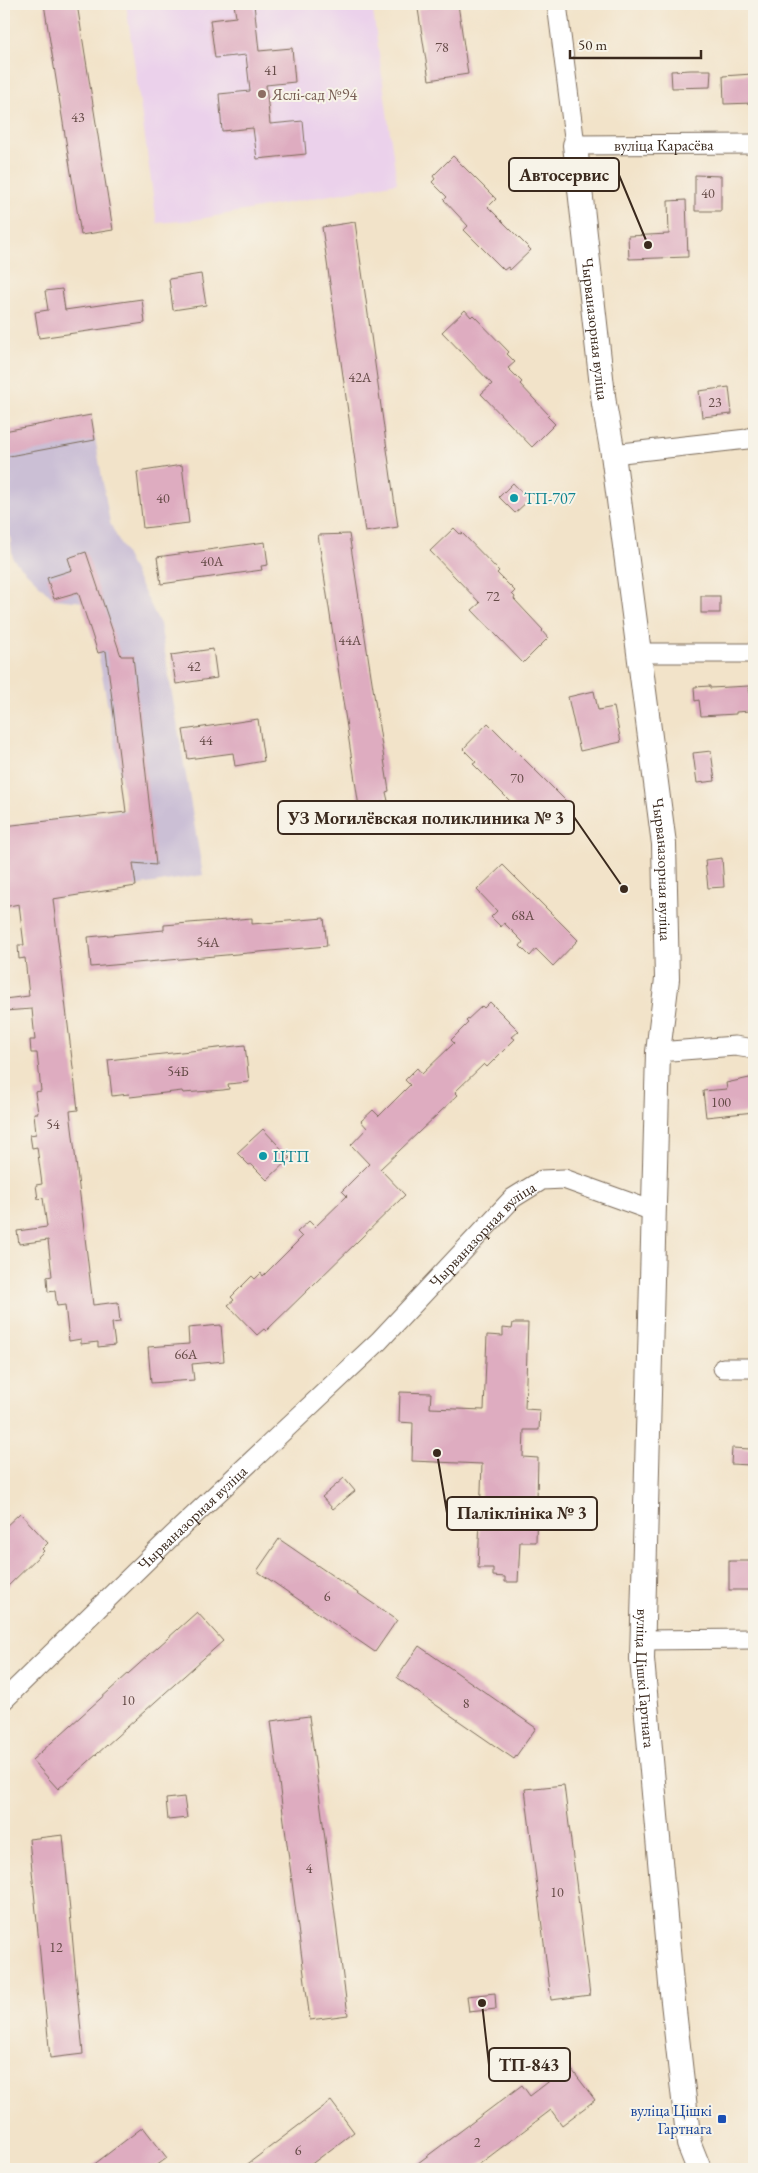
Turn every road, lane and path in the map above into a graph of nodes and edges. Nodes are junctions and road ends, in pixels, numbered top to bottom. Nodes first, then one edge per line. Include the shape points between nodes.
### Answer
1 (557, 4) edge
2 (754, 144) edge
3 (575, 146) junction
4 (754, 436) edge
5 (614, 454) junction
6 (639, 653) junction
7 (754, 653) edge
8 (754, 1049) edge
9 (658, 1052) junction
10 (654, 1210) junction
11 (723, 1368) dead end
12 (754, 1368) edge
13 (754, 1639) edge
14 (642, 1640) junction
15 (4, 1700) edge
16 (689, 2144) junction
17 (684, 2169) edge
18 (699, 2169) edge

1 - 3 street, Чырваназорная вуліца
2 - 3 street, вуліца Карасёва
3 - 5 street, Чырваназорная вуліца via 604,404
4 - 5 street via 747,440
5 - 6 street, Чырваназорная вуліца
6 - 7 street
6 - 9 street, Чырваназорная вуліца via 664,844 667,979
8 - 9 street via 735,1046
9 - 10 street, Чырваназорная вуліца
10 - 14 street, вуліца Цішкі Гартнага
10 - 15 street, Чырваназорная вуліца via 564,1179 542,1180 513,1198 379,1340
11 - 12 street
13 - 14 street
14 - 16 street, вуліца Цішкі Гартнага via 671,1984
16 - 17 street, вуліца Цішкі Гартнага
16 - 18 street, вуліца Цішкі Гартнага

